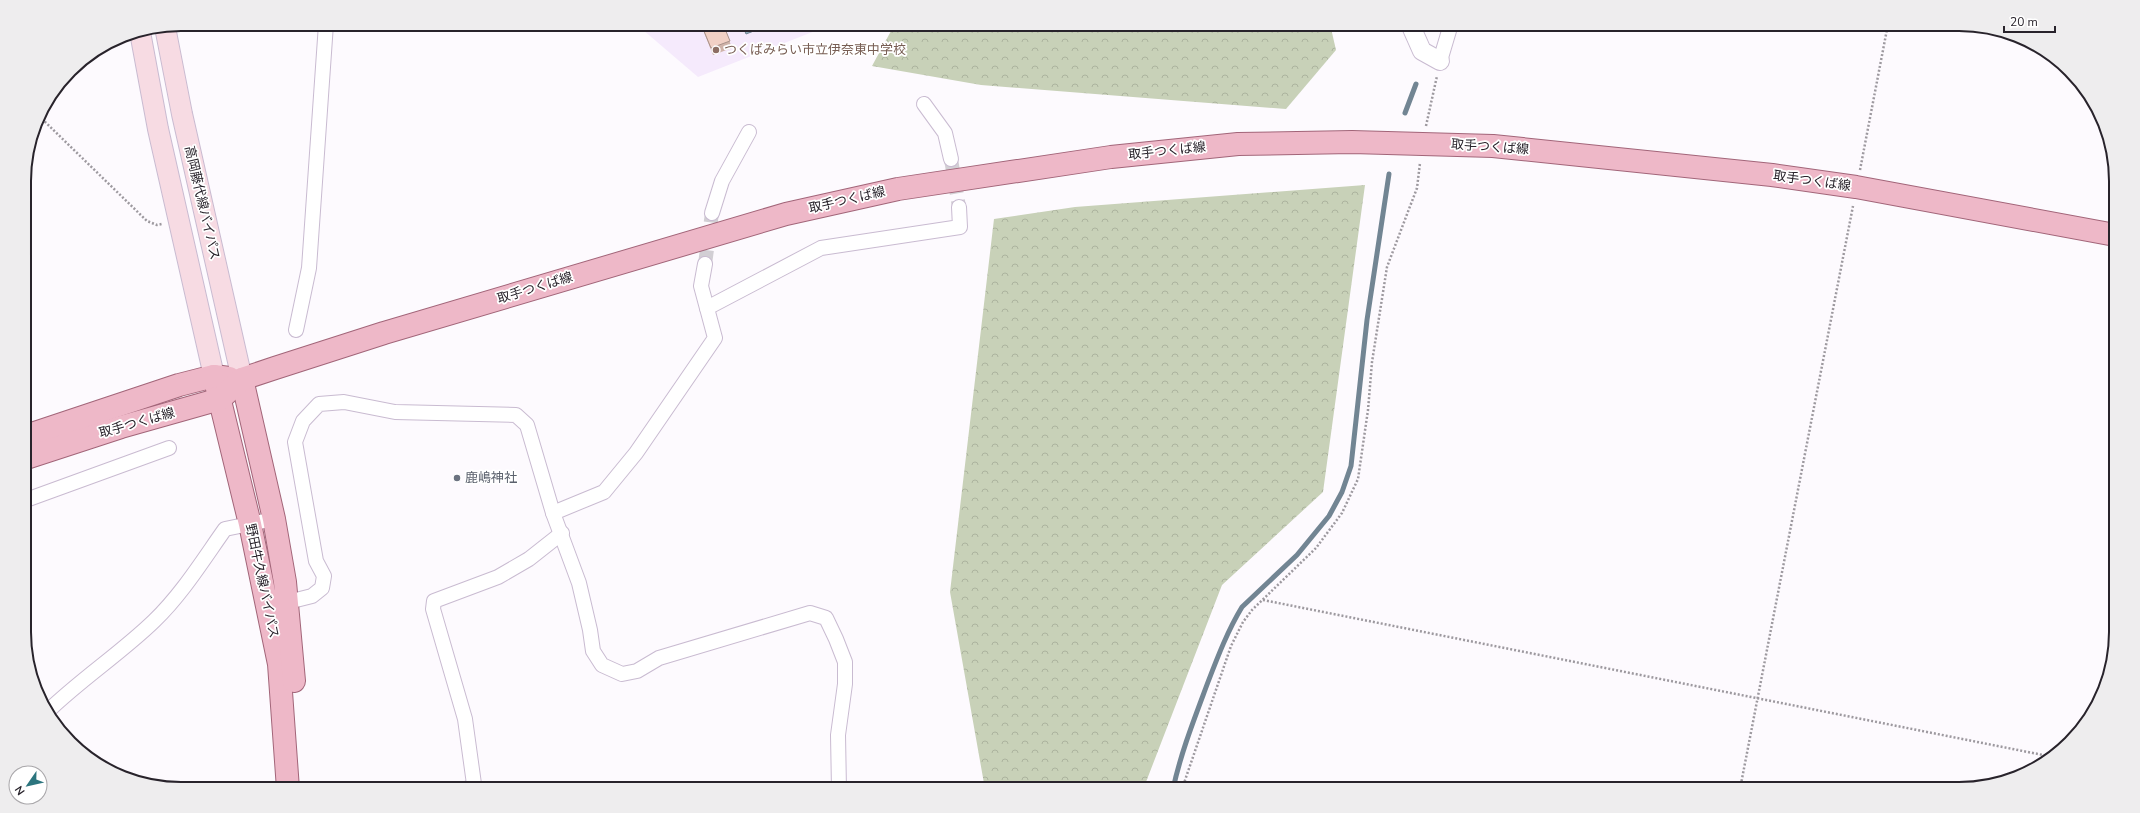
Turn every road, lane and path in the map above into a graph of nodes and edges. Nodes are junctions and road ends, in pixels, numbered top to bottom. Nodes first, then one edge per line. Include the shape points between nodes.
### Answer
1 (326, 31) edge
2 (1412, 31) edge
3 (1449, 31) edge
4 (1887, 31) edge
5 (166, 32) edge
6 (141, 36) edge
7 (1440, 61) junction
8 (924, 104) dead end
9 (44, 120) edge
10 (749, 132) dead end
11 (1424, 143) junction
12 (951, 159) tunnel mouth
13 (1856, 187) junction
14 (959, 207) tunnel mouth
15 (712, 213) tunnel mouth
16 (180, 221) junction
17 (2109, 234) edge
18 (705, 264) tunnel mouth
19 (707, 308) junction
20 (296, 330) dead end
21 (214, 376) junction
22 (242, 379) junction
23 (220, 399) junction
24 (31, 434) edge
25 (169, 448) dead end
26 (31, 456) edge
27 (31, 498) edge
28 (553, 513) junction
29 (274, 519) junction
30 (250, 524) junction
31 (562, 534) junction
32 (1264, 600) junction
33 (278, 605) junction
34 (1758, 697) junction
35 (51, 708) edge
36 (2043, 756) edge
37 (287, 782) edge
38 (292, 782) edge
39 (474, 782) edge
40 (839, 782) edge
41 (1184, 782) edge
42 (1741, 782) edge

1 - 20 street via 309,268
2 - 7 street via 1422,51
3 - 7 street
4 - 13 path
5 - 22 main road, 高岡藤代線バイパス
6 - 16 main road, 高岡藤代線バイパス via 158,129
7 - 11 path
8 - 12 street via 945,134
9 - 16 path via 147,221 157,225
10 - 15 street via 722,181
11 - 13 main road, 取手つくば線 via 1500,147 1772,175
11 - 22 main road, 取手つくば線 via 1238,144 1111,157 898,189 779,216 384,333
11 - 32 path via 1416,188 1387,266 1358,479 1342,513 1316,548
13 - 17 main road, 取手つくば線
13 - 34 path
14 - 19 street via 960,227 820,248
16 - 21 main road, 高岡藤代線バイパス
18 - 19 street via 701,286
19 - 28 street via 715,338 636,454 604,492
21 - 22 main road, 取手つくば線
21 - 23 main road, 野田牛久線バイパス
21 - 24 main road, 取手つくば線
22 - 23 main road, 取手つくば線
22 - 29 main road, 野田牛久線バイパス
23 - 26 main road, 取手つくば線
23 - 30 main road, 野田牛久線バイパス
25 - 27 street
28 - 31 street
28 - 33 street via 527,425 516,415 395,412 344,402 319,404 303,421 295,442 316,561 324,576 322,588 312,596
29 - 30 street
29 - 33 main road, 野田牛久線バイパス
30 - 33 main road, 野田牛久線バイパス
30 - 35 street via 225,529 183,587 154,621
31 - 39 street via 529,559 498,577 434,601 433,609 466,719
31 - 40 street via 579,583 593,651 602,665 622,674 637,671 659,658 810,613 826,618 845,662 845,684 838,735
32 - 34 path
32 - 41 path via 1243,622 1231,646
33 - 37 main road, 野田牛久線バイパス via 279,664
33 - 38 main road, 野田牛久線バイパス via 295,691
34 - 36 path
34 - 42 path

